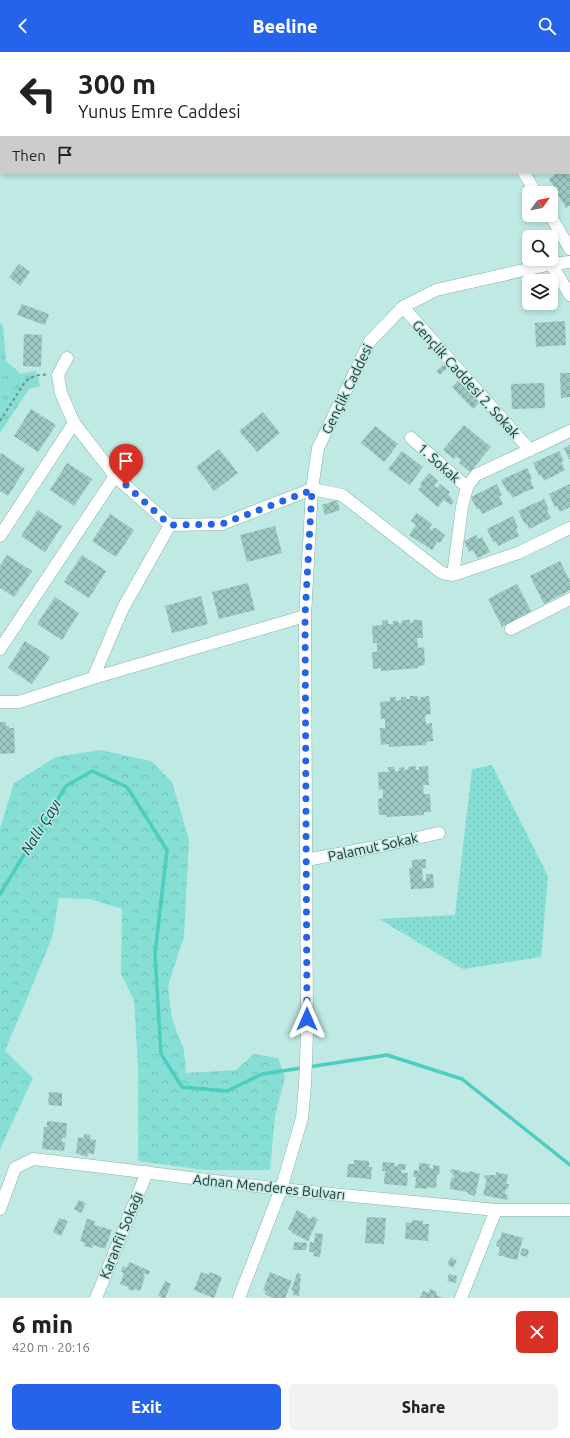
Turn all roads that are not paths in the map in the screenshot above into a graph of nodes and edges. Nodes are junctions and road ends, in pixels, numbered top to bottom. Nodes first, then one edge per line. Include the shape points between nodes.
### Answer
1 (525, 174) edge
2 (532, 186) edge
3 (554, 222) edge
4 (570, 249) edge
5 (570, 262) edge
6 (558, 263) edge
7 (542, 266) edge
8 (552, 266) edge
9 (570, 295) edge
10 (403, 307) junction
11 (68, 358) dead end
12 (74, 423) junction
13 (570, 431) edge
14 (411, 438) dead end
15 (530, 450) junction
16 (115, 476) junction
17 (467, 488) junction
18 (312, 490) junction
19 (170, 525) junction
20 (570, 528) edge
21 (0, 536) edge
22 (454, 574) junction
23 (570, 599) edge
24 (305, 616) junction
25 (511, 629) dead end
26 (0, 649) edge
27 (93, 678) junction
28 (0, 702) edge
29 (439, 833) dead end
30 (306, 860) junction
31 (147, 1172) junction
32 (281, 1189) junction
33 (0, 1209) edge
34 (496, 1210) junction
35 (570, 1210) edge
36 (96, 1298) edge
37 (239, 1298) edge
38 (461, 1298) edge

1 - 2 street
3 - 4 street
5 - 6 street, Gençlik Caddesi
7 - 10 street, Gençlik Caddesi via 436,290
8 - 9 street
10 - 15 street, Gençlik Caddesi 2. Sokak
10 - 18 street, Gençlik Caddesi via 370,341 318,448
11 - 12 street via 58,375 61,393
12 - 16 street
12 - 21 street
13 - 15 street
14 - 17 street, 1. Sokak
15 - 17 street via 476,475
16 - 19 street
16 - 26 street
17 - 22 street via 462,507
18 - 19 street via 222,524
18 - 22 street via 342,495 442,573
18 - 24 street, Gençlik Caddesi
19 - 27 street via 123,608
20 - 22 street via 518,553
23 - 25 street
24 - 27 street
24 - 30 street, Gençlik Caddesi
27 - 28 street via 19,702
29 - 30 street, Palamut Sokak
30 - 32 street, Gençlik Caddesi via 305,1085 302,1118
31 - 32 street, Adnan Menderes Bulvarı
31 - 33 street, Adnan Menderes Bulvarı via 33,1160 15,1168
31 - 36 street, Karanfil Sokağı
32 - 34 street, Adnan Menderes Bulvarı
32 - 37 street, Gençlik Caddesi
34 - 35 street, Adnan Menderes Bulvarı
34 - 38 street

